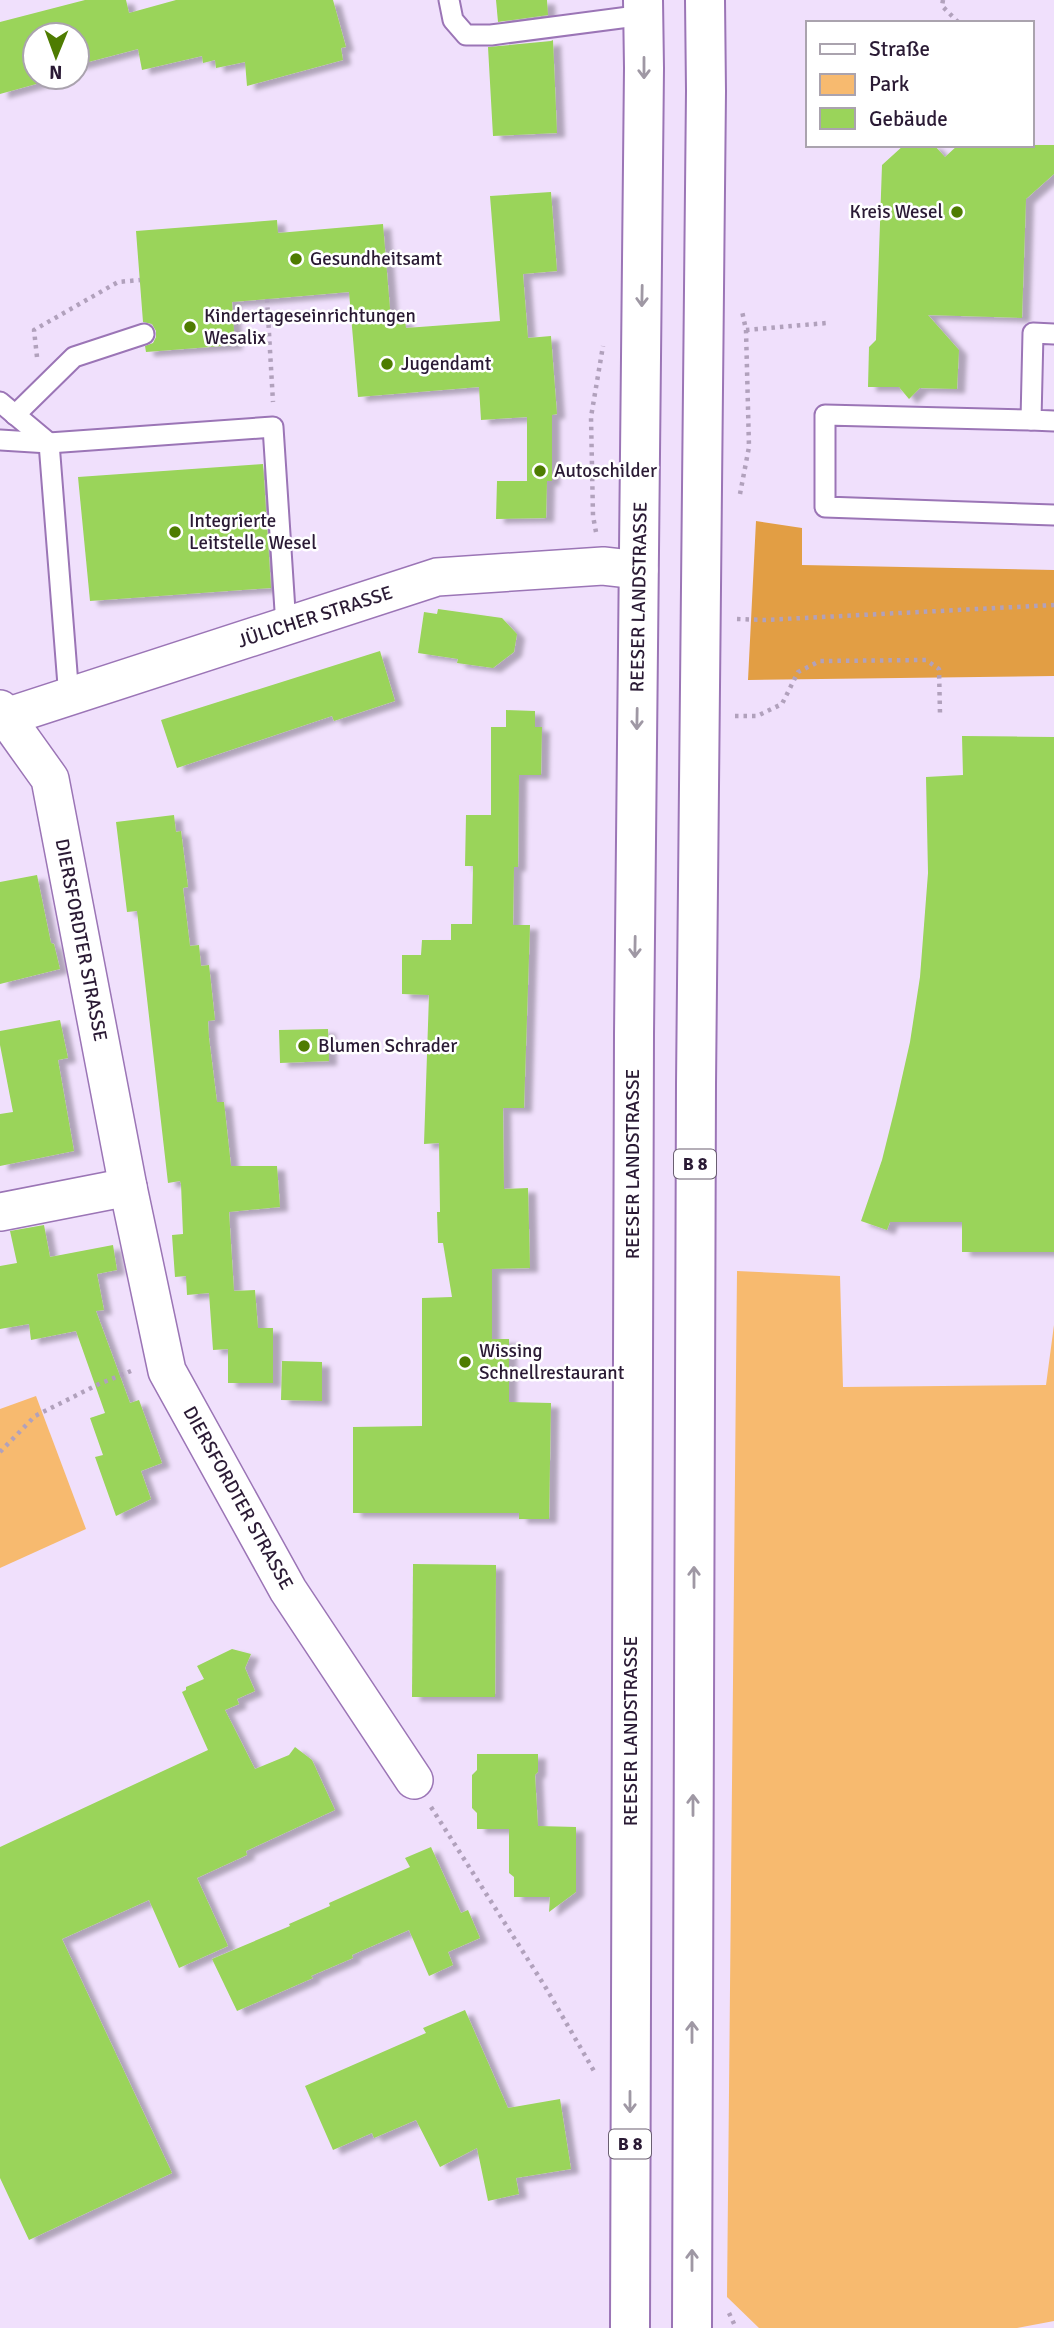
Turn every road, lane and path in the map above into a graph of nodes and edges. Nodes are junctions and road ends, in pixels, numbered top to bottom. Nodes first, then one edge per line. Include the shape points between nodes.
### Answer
1 (449, 0) edge
2 (705, 0) edge
3 (943, 0) edge
4 (643, 8) edge
5 (957, 21) edge
6 (140, 280) dead end
7 (267, 299) dead end
8 (827, 323) dead end
9 (746, 330) dead end
10 (144, 334) dead end
11 (1054, 334) edge
12 (40, 389) junction
13 (7, 409) edge
14 (1031, 420) junction
15 (1054, 421) edge
16 (273, 428) junction
17 (0, 440) edge
18 (49, 443) junction
19 (1054, 515) edge
20 (639, 570) junction
21 (1054, 605) edge
22 (731, 619) dead end
23 (286, 626) junction
24 (69, 698) junction
25 (940, 714) dead end
26 (2, 715) edge
27 (730, 716) dead end
28 (128, 1186) junction
29 (0, 1212) edge
30 (164, 1358) junction
31 (0, 1452) edge
32 (414, 1780) joint
33 (601, 2082) dead end
34 (630, 2328) edge
35 (692, 2328) edge

1 - 4 lane via 453,20 466,35 491,35
35 -> 2 main road, B 8 via 695,1111
3 - 5 path via 942,6
4 -> 20 main road, REESER LANDSTRASSE / B 8
6 - 12 path via 118,282 34,330
7 - 16 path
8 - 9 path
10 - 12 lane via 74,357
11 - 14 lane via 1033,333
12 - 13 lane
13 - 18 lane
14 - 15 lane
14 - 19 lane via 825,415 825,507
16 - 18 lane
16 - 23 lane
17 - 18 lane
18 - 24 lane
20 - 23 street, JÜLICHER STRASSE via 603,566 438,577
20 -> 34 main road, REESER LANDSTRASSE / B 8
21 - 22 path
23 - 24 street, JÜLICHER STRASSE
24 - 26 street, JÜLICHER STRASSE
25 - 27 path via 939,669 926,660 820,661 798,672 782,704 757,716
26 - 28 street, DIERSFORDTER STRASSE via 50,779
28 - 29 street
28 - 30 street, DIERSFORDTER STRASSE
30 - 31 path via 35,1416
30 - 32 street, DIERSFORDTER STRASSE via 288,1590
32 - 33 path

